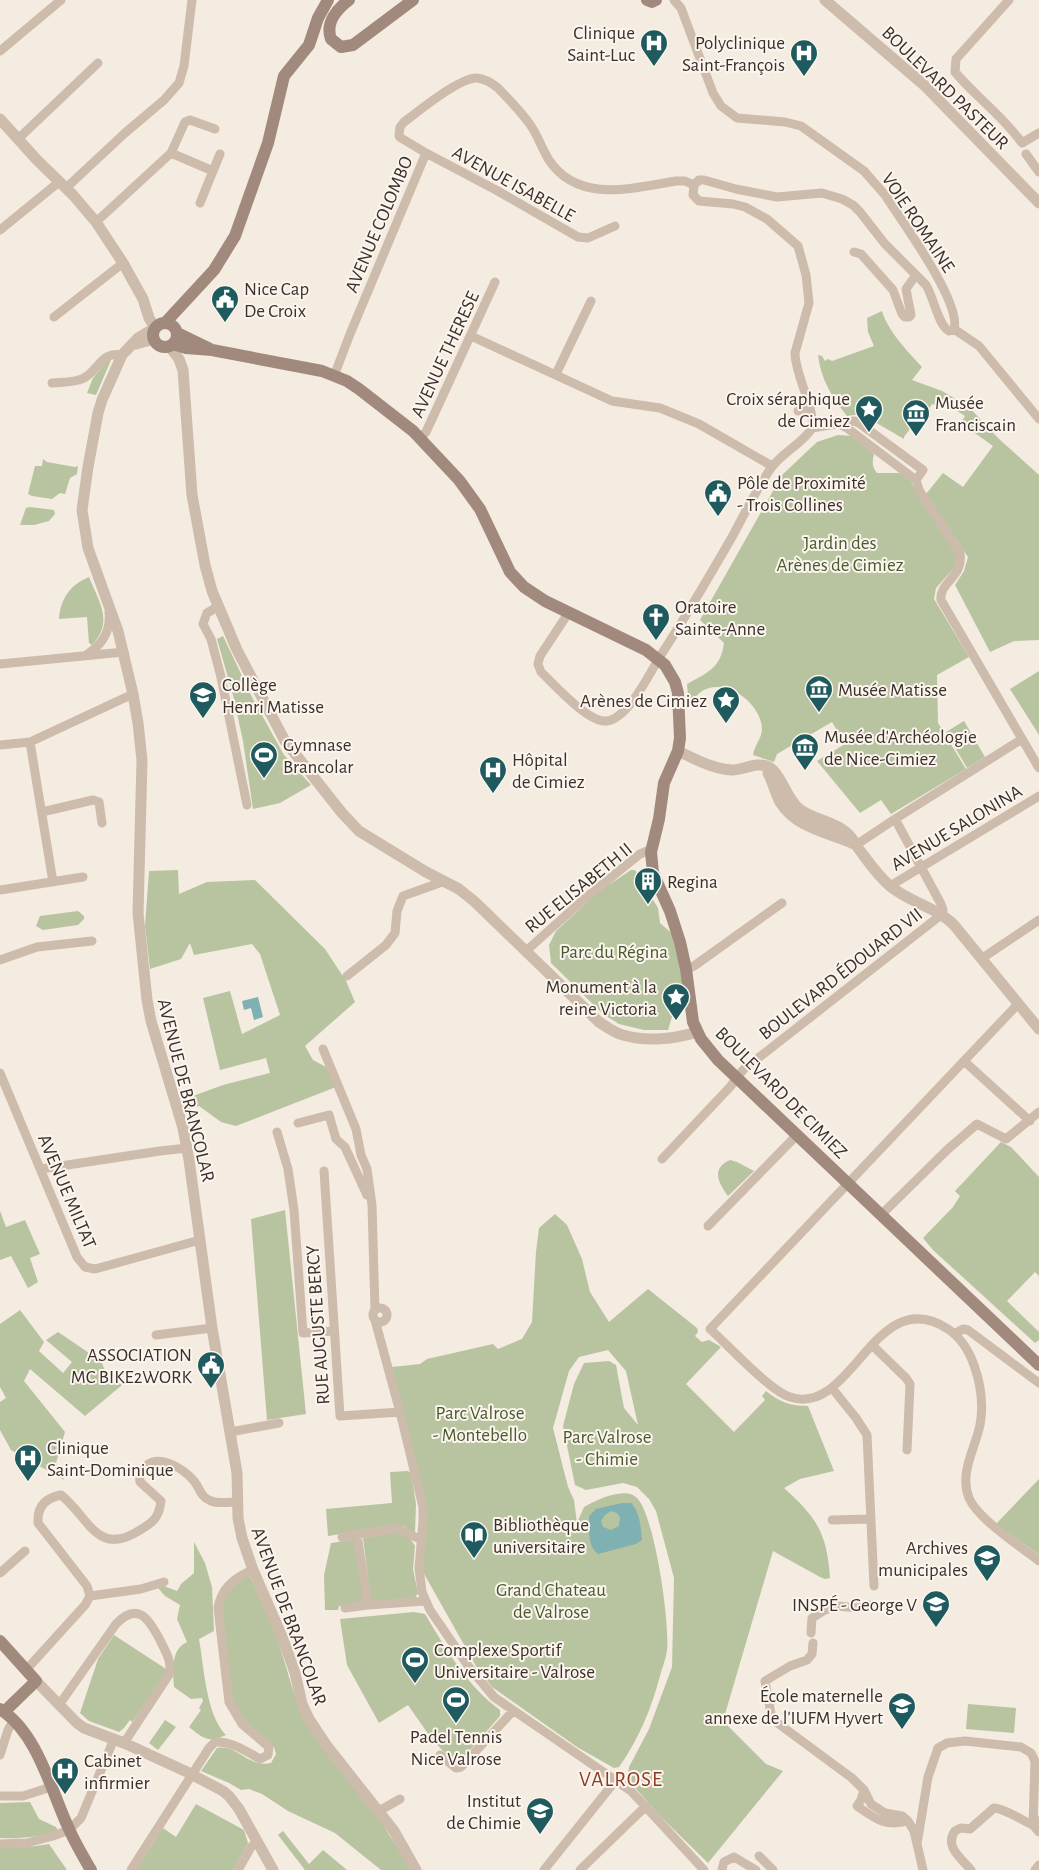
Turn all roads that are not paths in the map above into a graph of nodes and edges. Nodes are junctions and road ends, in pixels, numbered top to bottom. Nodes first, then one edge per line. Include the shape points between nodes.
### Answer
1 (60, 0) edge
2 (192, 0) edge
3 (328, 0) edge
4 (349, 0) edge
5 (413, 0) edge
6 (647, 0) edge
7 (656, 0) edge
8 (674, 0) edge
9 (825, 0) edge
10 (1009, 0) edge
11 (0, 51) edge
12 (98, 63) dead end
13 (0, 119) edge
14 (216, 130) dead end
15 (1039, 133) edge
16 (18, 139) junction
17 (171, 153) junction
18 (426, 153) junction
19 (220, 154) dead end
20 (1026, 154) dead end
21 (213, 171) junction
22 (1039, 172) edge
23 (63, 185) junction
24 (694, 185) junction
25 (200, 203) dead end
26 (1039, 203) edge
27 (96, 222) junction
28 (615, 226) dead end
29 (0, 230) edge
30 (854, 252) dead end
31 (123, 263) junction
32 (916, 275) junction
33 (495, 282) dead end
34 (591, 301) dead end
35 (54, 317) dead end
36 (954, 330) junction
37 (167, 333) junction
38 (471, 336) junction
39 (126, 351) junction
40 (556, 374) junction
41 (334, 376) junction
42 (52, 383) dead end
43 (809, 410) junction
44 (798, 411) dead end
45 (1039, 419) edge
46 (812, 428) junction
47 (420, 438) junction
48 (772, 466) junction
49 (109, 605) junction
50 (219, 606) junction
51 (569, 612) junction
52 (124, 652) junction
53 (85, 656) junction
54 (659, 658) junction
55 (0, 664) edge
56 (133, 694) junction
57 (1022, 740) junction
58 (30, 742) junction
59 (0, 745) edge
60 (678, 751) junction
61 (1039, 768) edge
62 (1039, 796) edge
63 (247, 805) dead end
64 (42, 812) junction
65 (894, 819) junction
66 (102, 823) dead end
67 (856, 845) junction
68 (652, 852) junction
69 (921, 867) junction
70 (83, 877) dead end
71 (445, 880) junction
72 (53, 882) junction
73 (890, 886) junction
74 (0, 890) edge
75 (782, 903) dead end
76 (942, 915) junction
77 (1039, 920) edge
78 (92, 941) dead end
79 (526, 950) junction
80 (981, 959) junction
81 (0, 960) edge
82 (686, 969) junction
83 (347, 976) dead end
84 (1018, 1004) junction
85 (1039, 1029) edge
86 (697, 1032) junction
87 (323, 1050) dead end
88 (964, 1061) junction
89 (0, 1073) edge
90 (737, 1078) junction
91 (1039, 1112) edge
92 (1030, 1121) junction
93 (298, 1123) dead end
94 (277, 1132) dead end
95 (798, 1134) junction
96 (187, 1148) junction
97 (662, 1159) dead end
98 (41, 1169) junction
99 (324, 1171) dead end
100 (848, 1182) junction
101 (372, 1205) junction
102 (881, 1215) junction
103 (708, 1226) dead end
104 (200, 1240) junction
105 (212, 1328) junction
106 (333, 1331) junction
107 (954, 1334) junction
108 (156, 1335) dead end
109 (872, 1345) junction
110 (1039, 1364) edge
111 (1035, 1380) edge
112 (832, 1388) junction
113 (400, 1412) junction
114 (279, 1423) dead end
115 (230, 1432) junction
116 (907, 1450) dead end
117 (238, 1502) junction
118 (871, 1519) junction
119 (832, 1520) dead end
120 (357, 1535) junction
121 (342, 1537) dead end
122 (422, 1539) junction
123 (24, 1551) dead end
124 (1039, 1561) edge
125 (253, 1570) junction
126 (0, 1573) edge
127 (164, 1582) dead end
128 (874, 1586) dead end
129 (90, 1596) junction
130 (425, 1601) junction
131 (869, 1604) dead end
132 (368, 1605) junction
133 (345, 1608) dead end
134 (811, 1633) dead end
135 (0, 1641) edge
136 (813, 1643) dead end
137 (26, 1670) junction
138 (36, 1681) junction
139 (58, 1705) junction
140 (513, 1711) junction
141 (6, 1714) edge
142 (119, 1741) junction
143 (0, 1755) edge
144 (440, 1755) dead end
145 (192, 1774) junction
146 (616, 1780) junction
147 (51, 1787) junction
148 (0, 1796) edge
149 (400, 1799) dead end
150 (646, 1806) junction
151 (379, 1811) junction
152 (1037, 1825) edge
153 (69, 1830) junction
154 (257, 1841) junction
155 (0, 1844) edge
156 (917, 1844) junction
157 (759, 1856) dead end
158 (1039, 1864) edge
159 (132, 1869) edge
160 (91, 1870) edge
161 (238, 1870) edge
162 (273, 1870) edge
163 (416, 1870) edge
164 (544, 1870) edge
165 (580, 1870) edge
166 (704, 1870) edge
167 (722, 1870) edge
168 (756, 1870) edge
169 (773, 1870) edge
170 (923, 1870) edge
171 (971, 1870) edge
172 (1035, 1870) edge

1 - 11 street
2 - 23 street via 179,83 164,100
3 - 37 main road via 309,44 284,76 268,143 235,236 214,270 181,304
4 - 5 main road via 336,12 329,27 331,40 341,47 353,44
6 - 7 main road
8 - 36 street, VOIE ROMAINE via 681,8 721,106 738,118 801,126 864,171 876,184 938,277 955,319
9 - 26 street, BOULEVARD PASTEUR via 924,86
10 - 15 street via 956,59 955,72 1022,142
12 - 16 street
13 - 16 street
14 - 17 street via 190,120 185,122
16 - 23 street
17 - 21 street
17 - 27 street
18 - 24 street, AVENUE COLOMBO via 399,136 400,127 455,86 478,78 492,83 520,112 550,161 569,179 602,190 627,190 676,181
18 - 28 street, AVENUE ISABELLE via 578,237 588,238
18 - 41 street, AVENUE COLOMBO
19 - 21 street
20 - 22 street
21 - 25 street
23 - 27 street
23 - 29 street
24 - 32 street via 704,180 777,197 822,193 842,199 860,212 885,244
24 - 43 street via 693,195 699,202 745,207 772,222 798,246 806,274 809,303 795,362
27 - 31 street
30 - 32 street via 865,258 893,290 905,317 911,315 906,289
31 - 35 street
31 - 37 street
32 - 36 street via 930,293 944,328
33 - 38 street, AVENUE THERESE
34 - 40 street
36 - 45 street via 979,346
37 - 39 street
37 - 41 main road via 199,350 304,367
37 - 50 street via 183,370 195,521
38 - 40 street
38 - 47 street, AVENUE THERESE via 426,432
39 - 42 street via 109,355 92,372 75,381
39 - 49 street, AVENUE DE BRANCOLAR via 114,369 98,413 83,501 88,548
40 - 48 street via 612,402 660,408 699,424
41 - 47 main road via 372,398
43 - 44 street
43 - 46 street
46 - 48 street
46 - 57 street via 854,421 923,470 916,480 919,490 962,560 943,588 940,600
47 - 51 main road via 473,498 516,580 538,597
48 - 54 street
49 - 52 street, AVENUE DE BRANCOLAR
49 - 53 street via 107,634 95,650
50 - 63 street via 208,613 203,624 222,677
50 - 71 street via 237,650 285,741 342,813 359,830 426,872
51 - 54 main road
51 - 54 street via 538,664 541,672 592,718 607,721 623,713
52 - 53 street
52 - 56 street, AVENUE DE BRANCOLAR
53 - 55 street
54 - 60 main road, BOULEVARD DE CIMIEZ via 671,673 678,693
56 - 58 street
56 - 96 street, AVENUE DE BRANCOLAR via 142,760 138,913 145,988 151,1021
57 - 61 street
57 - 65 street
58 - 59 street
58 - 64 street
60 - 67 street via 725,769 764,765 774,771 798,807 847,832
60 - 68 main road, BOULEVARD DE CIMIEZ via 664,782
62 - 69 street, AVENUE SALONINA
64 - 66 street via 93,800 99,802
64 - 72 street
65 - 67 street
65 - 69 street
67 - 73 street
68 - 79 street, RUE ELISABETH II via 640,854
68 - 82 main road, BOULEVARD DE CIMIEZ via 653,873 673,920
69 - 73 street, AVENUE SALONINA
69 - 76 street via 941,904
70 - 72 street
71 - 79 street via 475,902
71 - 83 street via 403,896 397,911 395,933 386,945
72 - 74 street
73 - 76 street
75 - 82 street
76 - 80 street
76 - 90 street, BOULEVARD ÉDOUARD VII via 743,1070
77 - 80 street
78 - 81 street via 37,947
79 - 86 street via 611,1030 634,1038 678,1037
80 - 84 street
82 - 86 main road, BOULEVARD DE CIMIEZ
84 - 85 street
84 - 88 street
86 - 90 main road, BOULEVARD DE CIMIEZ via 711,1053
87 - 101 street via 356,1128
88 - 92 street
88 - 100 street
89 - 98 street, AVENUE MILTAT
90 - 95 main road, BOULEVARD DE CIMIEZ
90 - 97 street, BOULEVARD ÉDOUARD VII
91 - 92 street
92 - 102 street via 1006,1140 977,1124
93 - 101 street via 329,1115 336,1139 345,1146
94 - 106 street via 288,1169 294,1210 303,1333
95 - 100 main road, BOULEVARD DE CIMIEZ
95 - 103 street
96 - 98 street
96 - 104 street, AVENUE DE BRANCOLAR
98 - 104 street, AVENUE MILTAT via 77,1257 85,1267 95,1269
99 - 106 street, RUE AUGUSTE BERCY
100 - 102 main road, BOULEVARD DE CIMIEZ
100 - 112 street via 710,1329 774,1389 786,1396 809,1399
101 - 113 street via 375,1310 381,1308 387,1314 382,1322 375,1320
102 - 110 main road, BOULEVARD DE CIMIEZ
104 - 105 street, AVENUE DE BRANCOLAR
105 - 108 street
105 - 115 street, AVENUE DE BRANCOLAR
106 - 113 street, RUE AUGUSTE BERCY via 340,1416
107 - 109 street via 933,1322 914,1320 894,1326
107 - 111 street via 963,1329 969,1330
107 - 124 street via 972,1361 982,1397 980,1424 966,1471 968,1496 992,1523
109 - 112 street
109 - 116 street via 910,1384
112 - 118 street via 867,1435
113 - 122 street via 423,1507
114 - 115 street
115 - 117 street, AVENUE DE BRANCOLAR
117 - 125 street, AVENUE DE BRANCOLAR via 239,1526
117 - 129 street via 211,1502 181,1469 164,1462 153,1462 145,1466 139,1475 140,1482 162,1501 160,1514 135,1534 112,1541 100,1537 61,1495 51,1497 37,1513 38,1523 88,1586
118 - 119 street
118 - 128 street
120 - 121 street
120 - 122 street via 396,1528
120 - 132 street
122 - 130 street via 419,1568
123 - 126 street
125 - 145 street via 224,1589 218,1608 229,1702 242,1724 268,1747 268,1755 260,1759 240,1748 215,1742
125 - 151 street, AVENUE DE BRANCOLAR via 283,1639 309,1719
127 - 129 street via 141,1589
129 - 137 street
130 - 132 street
130 - 140 street via 475,1675 494,1697
131 - 134 street via 825,1610 812,1618
132 - 133 street
135 - 137 main road
136 - 156 street via 812,1654 807,1660 765,1681 772,1719 864,1790 857,1806 885,1823 908,1821
137 - 138 main road
138 - 139 street
138 - 141 main road
139 - 142 street via 84,1728
139 - 142 street via 116,1624 133,1613 142,1615 151,1622 170,1662 170,1673
140 - 144 street via 461,1767 456,1768
140 - 146 street
141 - 143 street via 8,1730
141 - 147 main road via 34,1747
142 - 145 street
142 - 153 street via 81,1818
145 - 154 street via 229,1796
145 - 159 street
146 - 150 street
146 - 164 street
147 - 148 street via 23,1796
147 - 153 main road
149 - 151 street
150 - 165 street
150 - 166 street
151 - 163 street, AVENUE DE BRANCOLAR
152 - 156 street via 1035,1761 1031,1753 1021,1747 965,1741 947,1743 938,1748 928,1777
152 - 171 street via 994,1808 970,1829 955,1830 950,1846
153 - 155 street via 27,1843
153 - 160 main road
154 - 161 street
154 - 162 street
156 - 170 street
157 - 169 street
158 - 172 street
167 - 168 street via 724,1862 734,1857

